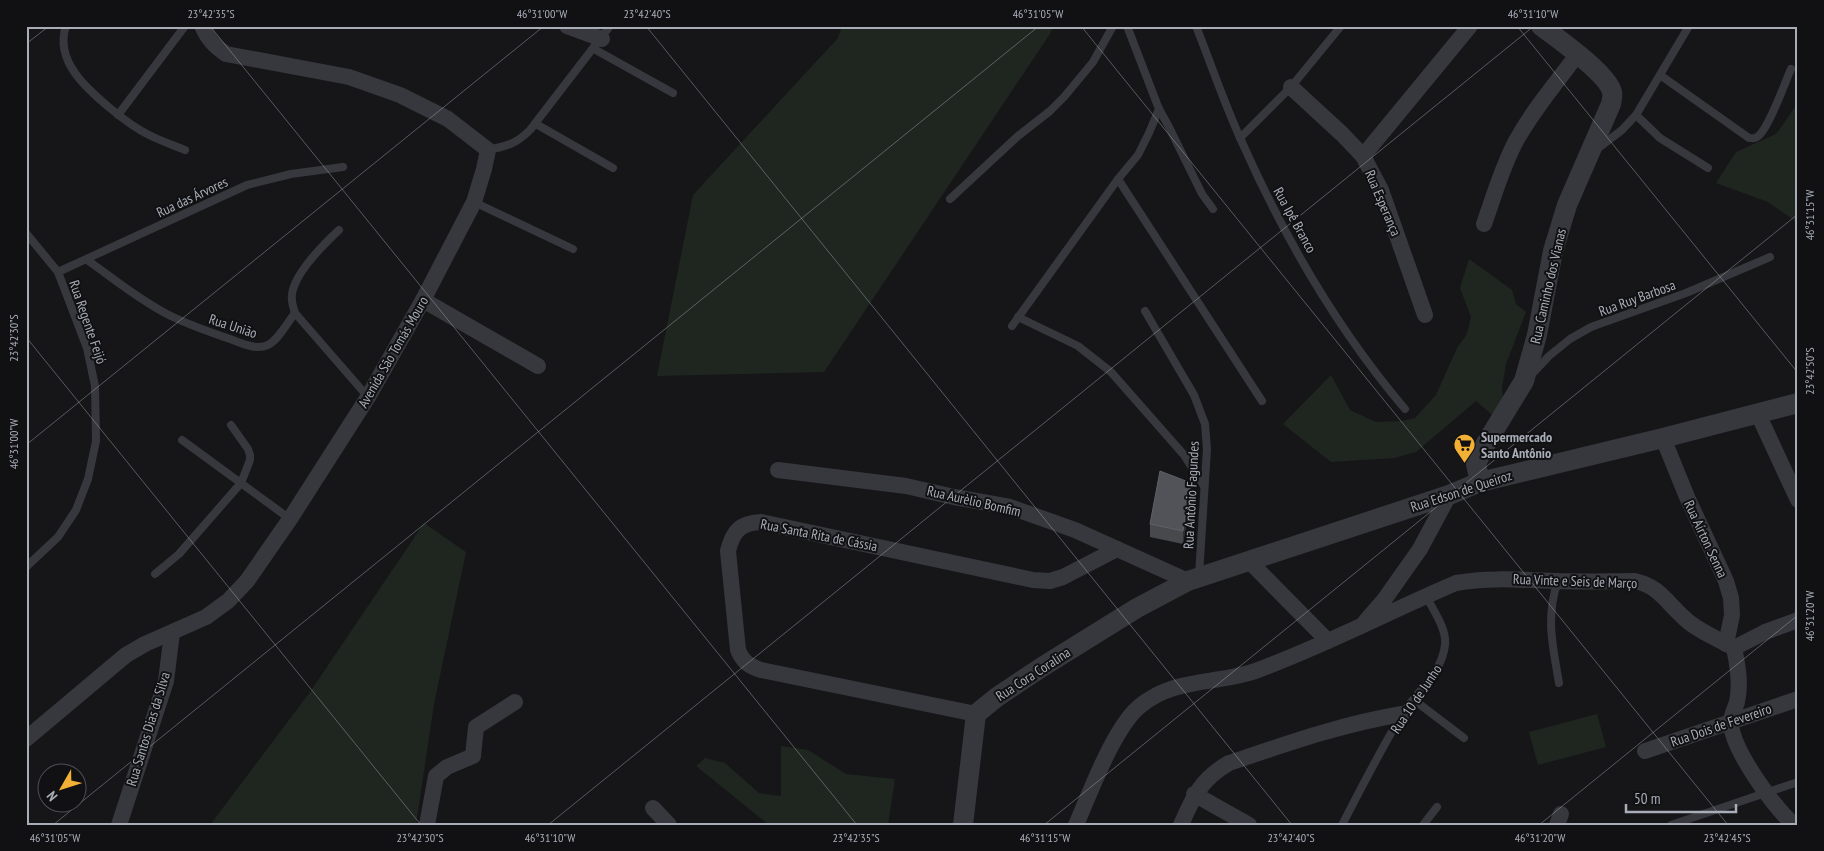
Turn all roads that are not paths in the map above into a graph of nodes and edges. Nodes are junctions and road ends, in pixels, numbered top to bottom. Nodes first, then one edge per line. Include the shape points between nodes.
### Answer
1 (66, 26) edge
2 (186, 26) edge
3 (202, 26) edge
4 (567, 26) edge
5 (1114, 26) edge
6 (1127, 26) edge
7 (1196, 26) edge
8 (1341, 26) edge
9 (1470, 26) edge
10 (1541, 26) edge
11 (1689, 26) edge
12 (602, 38) edge
13 (1577, 55) junction
14 (1791, 69) dead end
15 (1660, 75) junction
16 (1291, 87) junction
17 (673, 93) dead end
18 (1158, 109) junction
19 (118, 114) junction
20 (1636, 115) junction
21 (536, 124) junction
22 (1240, 138) junction
23 (185, 150) dead end
24 (488, 150) junction
25 (1589, 154) junction
26 (1363, 156) junction
27 (343, 167) dead end
28 (613, 168) dead end
29 (1708, 168) dead end
30 (1118, 179) junction
31 (950, 199) dead end
32 (474, 202) junction
33 (1212, 209) dead end
34 (1484, 224) dead end
35 (339, 230) dead end
36 (26, 233) edge
37 (573, 249) dead end
38 (1770, 257) dead end
39 (87, 260) junction
40 (58, 272) junction
41 (423, 300) junction
42 (1145, 310) dead end
43 (295, 313) junction
44 (1425, 315) dead end
45 (1018, 317) junction
46 (1012, 326) dead end
47 (538, 366) dead end
48 (1524, 381) junction
49 (368, 397) junction
50 (1262, 401) dead end
51 (1798, 402) edge
52 (1405, 409) dead end
53 (1758, 414) junction
54 (231, 425) dead end
55 (1663, 438) junction
56 (182, 440) dead end
57 (778, 470) dead end
58 (1480, 482) junction
59 (241, 483) junction
60 (1204, 486) junction
61 (1449, 495) junction
62 (1798, 500) edge
63 (290, 519) junction
64 (1117, 549) junction
65 (1249, 561) junction
66 (26, 567) edge
67 (155, 574) dead end
68 (1194, 579) junction
69 (1558, 581) junction
70 (1426, 596) junction
71 (1798, 620) edge
72 (1362, 625) junction
73 (172, 633) junction
74 (1328, 641) junction
75 (1730, 646) junction
76 (1559, 682) dead end
77 (1798, 698) edge
78 (1414, 700) junction
79 (515, 702) dead end
80 (976, 714) junction
81 (1402, 714) junction
82 (1730, 722) junction
83 (1464, 738) dead end
84 (26, 739) edge
85 (1645, 750) dead end
86 (1798, 782) edge
87 (1766, 792) junction
88 (1194, 794) junction
89 (1437, 807) dead end
90 (653, 808) dead end
91 (1244, 824) edge
92 (119, 825) edge
93 (427, 825) edge
94 (669, 825) edge
95 (963, 825) edge
96 (1076, 825) edge
97 (1181, 825) edge
98 (1342, 825) edge
99 (1423, 825) edge
100 (1672, 825) edge
101 (1794, 825) edge

1 - 19 lane via 63,35 65,55 74,72 89,91
2 - 19 lane
3 - 24 street via 215,47 226,54 349,77 400,95 448,119
4 - 12 street
5 - 31 lane via 1093,62 1064,97
6 - 18 lane
7 - 22 lane, Rua Ipê Branco
8 - 16 lane
9 - 26 street
10 - 13 street, Rua Caminho dos Vianas
11 - 15 lane
12 - 17 lane
12 - 21 lane
13 - 25 street, Rua Caminho dos Vianas via 1600,74 1612,93 1612,104
13 - 34 street via 1516,141
14 - 15 lane via 1768,122 1754,138 1749,138
15 - 20 lane
16 - 22 lane
16 - 26 street, Rua Esperança
18 - 30 lane via 1138,155
18 - 33 lane
19 - 23 lane via 150,136
20 - 25 lane via 1610,140
20 - 29 lane via 1660,138
21 - 24 lane via 510,145
21 - 28 lane
22 - 52 lane, Rua Ipê Branco via 1276,214 1315,282 1358,350
24 - 32 street, Avenida São Tomás Mouro
25 - 48 street, Rua Caminho dos Vianas via 1567,205 1553,251 1537,335
26 - 44 street, Rua Esperança via 1381,190
27 - 39 lane, Rua das Árvores via 291,174 248,185
30 - 45 lane
30 - 50 lane
32 - 37 lane
32 - 41 street, Avenida São Tomás Mouro
35 - 43 lane via 318,250 293,288
36 - 40 lane, Rua Regente Feijó
38 - 48 lane, Rua Ruy Barbosa via 1686,293 1591,327 1570,338
39 - 40 lane, Rua das Árvores
39 - 43 lane, Rua União via 167,314 248,346 268,345
40 - 66 lane, Rua Regente Feijó via 87,348 95,386 96,441 88,479 76,510 58,536
41 - 47 street
41 - 49 street, Avenida São Tomás Mouro
42 - 60 lane, Rua Antônio Fagundes via 1194,395 1205,424
43 - 49 lane
45 - 46 lane
45 - 60 lane via 1078,346 1111,372 1184,455
48 - 58 street, Rua Caminho dos Vianas via 1476,464
49 - 63 street, Avenida São Tomás Mouro
51 - 53 street, Rua Edson de Queiroz
53 - 55 street, Rua Edson de Queiroz
53 - 62 street
54 - 59 lane via 250,455
55 - 58 street, Rua Edson de Queiroz
55 - 75 street, Rua Aírton Senna via 1726,581 1731,598
56 - 59 lane
57 - 64 street, Rua Aurèlio Bomfim via 906,486 1010,507
58 - 61 street, Rua Edson de Queiroz
59 - 63 lane
59 - 67 lane via 184,549
60 - 68 lane, Rua Antônio Fagundes
61 - 65 street, Rua Edson de Queiroz
61 - 72 street via 1420,549
63 - 73 street, Avenida São Tomás Mouro via 248,581 228,601 206,617
64 - 68 street, Rua Aurèlio Bomfim
64 - 80 street, Rua Santa Rita de Cássia via 1050,581 760,522 739,528 731,538 728,551 738,650 750,666
65 - 68 street, Rua Edson de Queiroz
65 - 74 street
68 - 80 street, Rua Cora Coralina via 1137,608 1050,662
69 - 70 street, Rua Vinte e Seis de Março via 1478,579 1456,582
69 - 75 street, Rua Vinte e Seis de Março via 1646,583 1690,623
69 - 76 lane via 1550,624
70 - 72 street, Rua Vinte e Seis de Março
70 - 78 lane, Rua 10 de Junho via 1446,643 1444,656
71 - 75 street
72 - 74 street, Rua Vinte e Seis de Março
73 - 84 street, Avenida São Tomás Mouro via 126,655
73 - 92 street, Rua Santos Dias da Silva via 166,681
74 - 96 street, Rua Vinte e Seis de Março via 1255,671 1174,687 1138,707 1108,753
75 - 82 street via 1739,670 1739,685
77 - 82 street, Rua Dois de Fevereiro
78 - 81 lane, Rua 10 de Junho
78 - 83 lane
79 - 93 street via 476,727 473,756 447,766 436,776
80 - 95 street
81 - 88 street via 1344,726 1229,763 1214,771
81 - 98 lane, Rua 10 de Junho
82 - 85 street, Rua Dois de Fevereiro
82 - 87 street via 1737,746
86 - 87 lane
87 - 100 lane
87 - 101 street
88 - 91 street
88 - 97 street
89 - 99 lane
90 - 94 street

